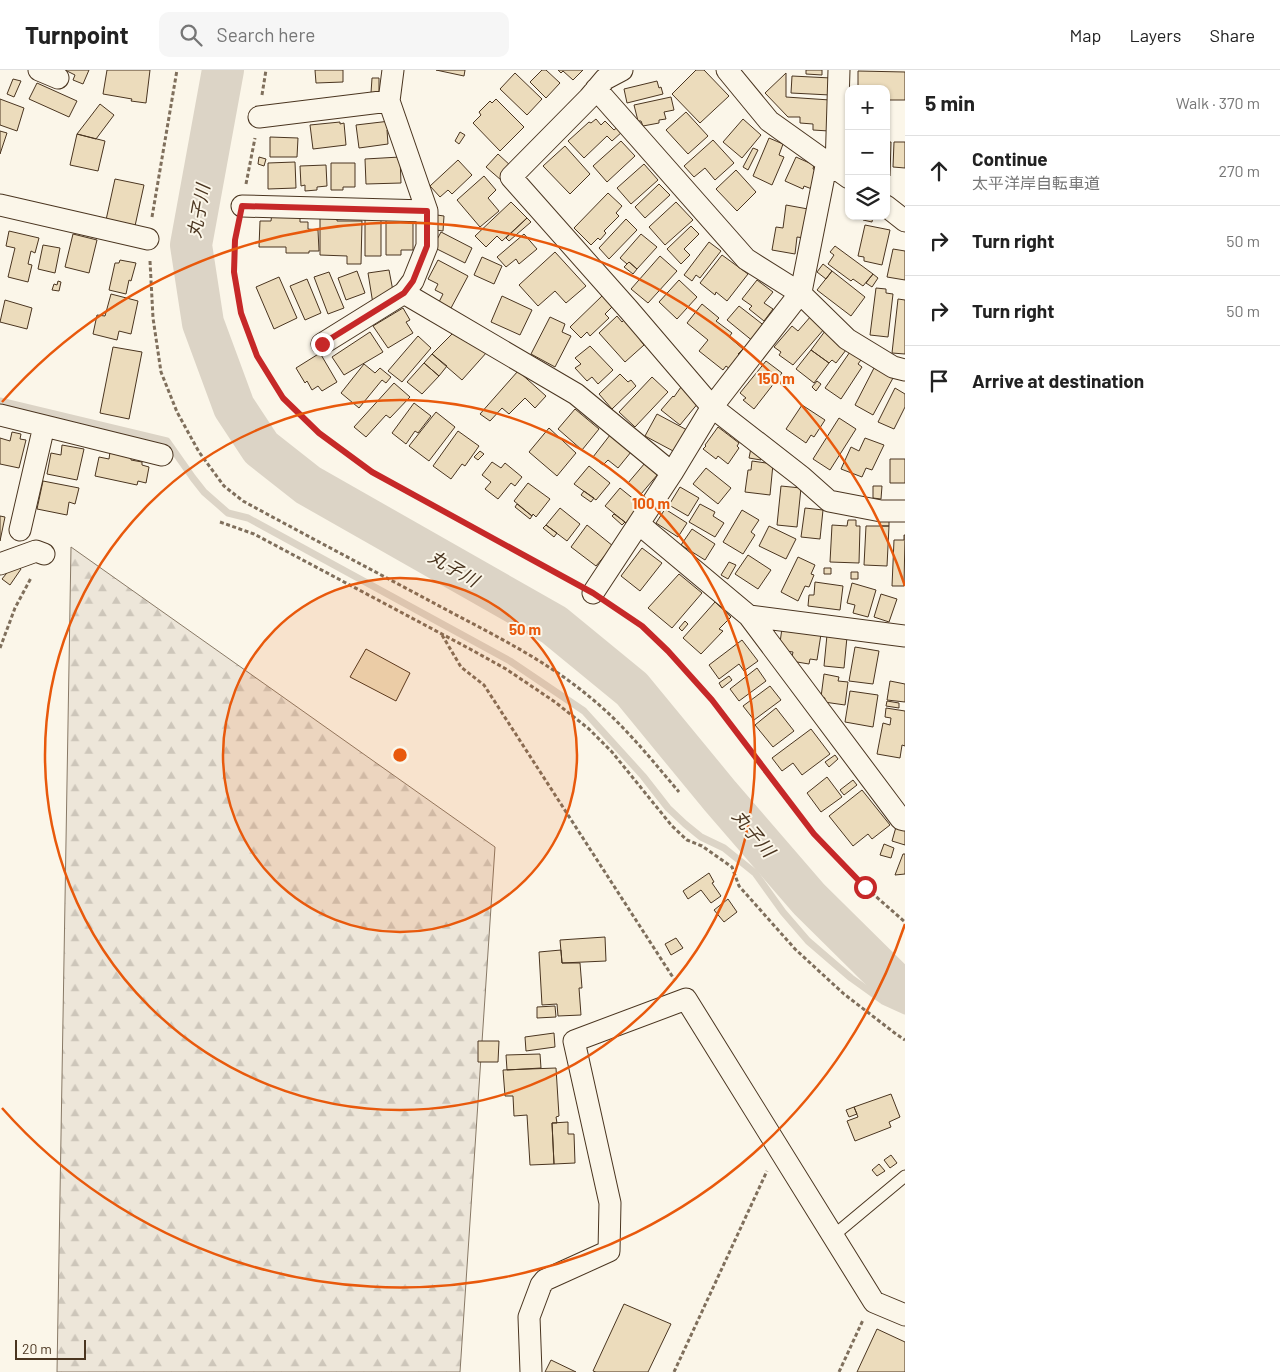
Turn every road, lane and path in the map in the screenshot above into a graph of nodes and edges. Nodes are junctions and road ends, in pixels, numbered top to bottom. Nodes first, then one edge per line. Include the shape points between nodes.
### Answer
1 (177, 70) edge
2 (266, 70) edge
3 (393, 70) edge
4 (622, 70) edge
5 (727, 70) edge
6 (839, 70) edge
7 (596, 89) junction
8 (390, 101) junction
9 (259, 117) junction
10 (837, 169) edge
11 (0, 205) edge
12 (242, 206) junction
13 (890, 209) edge
14 (427, 211) junction
15 (905, 220) edge
16 (148, 239) junction
17 (404, 293) junction
18 (800, 293) junction
19 (322, 344) dead end
20 (905, 370) edge
21 (712, 407) junction
22 (0, 415) edge
23 (44, 426) junction
24 (162, 455) dead end
25 (672, 473) junction
26 (905, 512) edge
27 (220, 522) dead end
28 (639, 524) junction
29 (20, 530) dead end
30 (44, 554) joint
31 (0, 564) edge
32 (593, 593) junction
33 (749, 616) junction
34 (442, 634) junction
35 (905, 636) edge
36 (0, 648) edge
37 (679, 792) dead end
38 (905, 820) edge
39 (905, 922) edge
40 (686, 999) junction
41 (905, 1040) edge
42 (778, 1148) junction
43 (905, 1176) edge
44 (833, 1236) junction
45 (874, 1302) junction
46 (905, 1315) edge
47 (531, 1372) edge
48 (674, 1372) edge
49 (839, 1372) edge

1 - 16 path
2 - 9 path
3 - 8 street
4 - 7 street via 605,79
5 - 10 street via 769,121
6 - 10 street
7 - 18 street via 746,259
7 - 21 street via 512,178
8 - 9 street
8 - 14 street
9 - 12 path
10 - 18 street
11 - 16 street
12 - 14 street
12 - 32 path via 235,240 234,272 241,313 257,356 283,398 319,433 372,472
13 - 15 street
14 - 17 street via 427,246 413,281
16 - 37 path via 153,318 161,372 198,452 224,486 243,501 559,673 618,722
17 - 19 street
17 - 25 street via 576,394
18 - 20 street via 847,339 893,367
18 - 21 street
21 - 25 street
21 - 26 street via 829,501
22 - 23 street
23 - 24 street
23 - 29 street
25 - 28 street
27 - 34 path via 254,534
28 - 32 street
28 - 33 street
30 - 31 street via 36,551
30 - 36 path via 15,608
32 - 39 path via 642,626 668,651 712,700 814,834 865,887
33 - 35 street
33 - 38 street
34 - 40 path via 462,667 484,685
34 - 41 path via 506,669 589,729 612,752 672,826 687,840 702,846 732,867 739,886 795,948 844,994
40 - 42 street
40 - 47 street via 574,1041 610,1203 609,1251 541,1284 529,1317
42 - 44 street
42 - 48 path
43 - 44 lane
44 - 45 street
45 - 46 street
45 - 49 path

